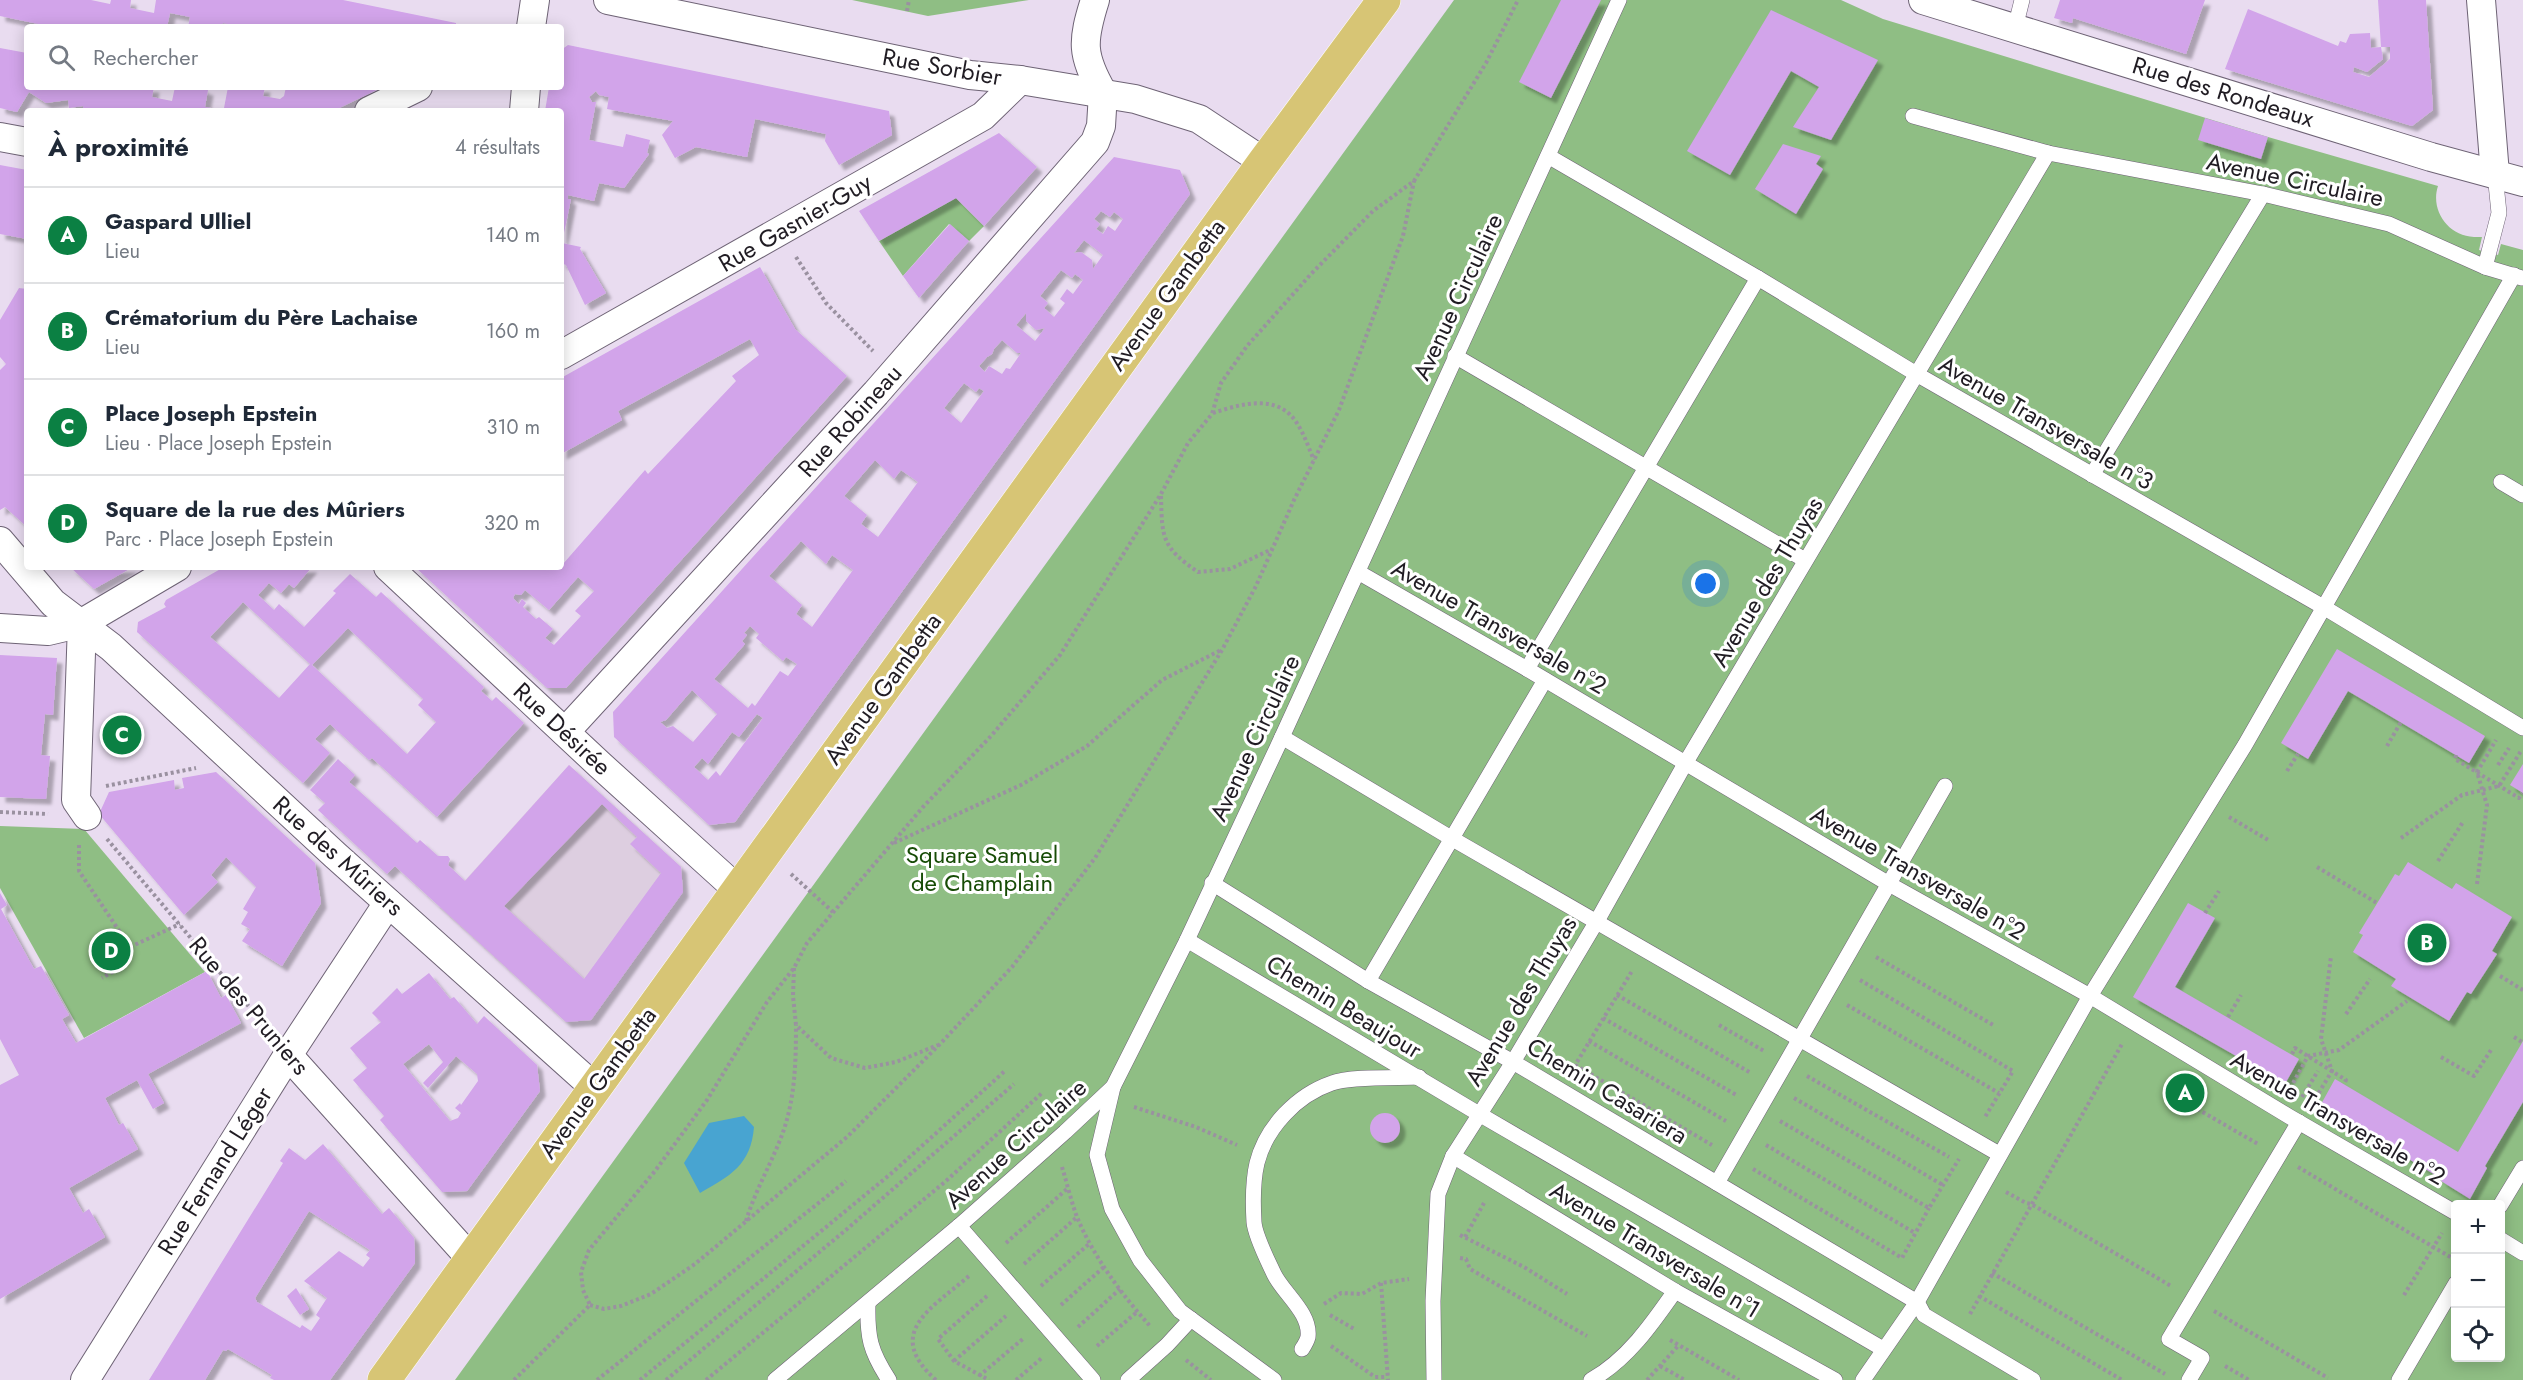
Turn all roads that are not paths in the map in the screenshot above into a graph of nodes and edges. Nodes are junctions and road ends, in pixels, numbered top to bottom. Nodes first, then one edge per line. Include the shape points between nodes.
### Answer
1 (1095, 0) edge
2 (1384, 0) edge
3 (1619, 0) edge
4 (1923, 0) edge
5 (2022, 0) edge
6 (2481, 0) edge
7 (618, 1) edge
8 (2015, 28) junction
9 (1020, 80) junction
10 (412, 90) edge
11 (526, 90) edge
12 (1103, 93) junction
13 (375, 108) edge
14 (524, 108) edge
15 (1913, 116) dead end
16 (0, 137) edge
17 (24, 141) edge
18 (2048, 153) junction
19 (1548, 156) junction
20 (1264, 162) junction
21 (2494, 174) junction
22 (2523, 182) edge
23 (2263, 194) junction
24 (2485, 267) junction
25 (2518, 277) edge
26 (1758, 278) junction
27 (564, 354) edge
28 (1455, 356) junction
29 (1918, 375) junction
30 (1646, 467) junction
31 (2092, 475) junction
32 (2501, 482) dead end
33 (2523, 495) edge
34 (0, 541) edge
35 (1805, 560) junction
36 (24, 569) edge
37 (25, 570) edge
38 (172, 570) edge
39 (391, 570) edge
40 (1358, 572) junction
41 (2325, 608) junction
42 (82, 623) junction
43 (0, 628) edge
44 (1527, 669) junction
45 (1545, 680) junction
46 (2523, 728) edge
47 (565, 732) junction
48 (1282, 737) junction
49 (1686, 762) junction
50 (1945, 786) dead end
51 (82, 804) road end
52 (1451, 838) junction
53 (1212, 883) junction
54 (1889, 884) junction
55 (738, 890) junction
56 (388, 903) junction
57 (1597, 921) junction
58 (1187, 940) junction
59 (1368, 981) junction
60 (2090, 996) junction
61 (1801, 1040) junction
62 (288, 1055) junction
63 (1513, 1062) junction
64 (1419, 1077) junction
65 (595, 1088) junction
66 (1111, 1093) junction
67 (1479, 1114) junction
68 (2299, 1122) junction
69 (1999, 1154) junction
70 (1453, 1156) junction
71 (2523, 1168) edge
72 (1717, 1183) junction
73 (2504, 1200) edge
74 (2451, 1210) edge
75 (959, 1226) junction
76 (2505, 1242) edge
77 (2523, 1253) edge
78 (471, 1259) junction
79 (1675, 1291) junction
80 (2451, 1292) edge
81 (1917, 1302) junction
82 (868, 1303) junction
83 (1191, 1319) junction
84 (1305, 1343) road end
85 (1883, 1349) junction
86 (85, 1380) edge
87 (384, 1380) edge
88 (775, 1380) edge
89 (889, 1380) edge
90 (1093, 1380) edge
91 (1128, 1380) edge
92 (1274, 1380) edge
93 (1434, 1380) edge
94 (1591, 1380) edge
95 (1835, 1380) edge
96 (1863, 1380) edge
97 (2033, 1380) edge
98 (2189, 1380) edge
99 (2399, 1380) edge

1 - 12 street via 1084,32 1089,68
2 - 20 main road, Avenue Gambetta
3 - 19 lane, Avenue Circulaire
4 - 8 street, Rue des Rondeaux
5 - 8 lane
6 - 21 street
7 - 9 street, Rue Sorbier via 970,75
8 - 21 street, Rue des Rondeaux
9 - 12 street, Rue Sorbier
9 - 27 street, Rue Gasnier-Guy via 983,116
10 - 13 street
11 - 14 street
12 - 20 street, Rue Sorbier via 1199,119
12 - 47 street, Rue Robineau via 1101,126 1095,142 876,393
15 - 18 lane
16 - 17 street
18 - 23 lane, Avenue Circulaire
18 - 29 lane, Avenue des Thuyas
19 - 26 lane, Avenue Transversale n°3
19 - 28 lane, Avenue Circulaire
20 - 55 main road, Avenue Gambetta
21 - 22 street, Rue des Rondeaux
21 - 24 lane via 2499,213
23 - 24 lane, Avenue Circulaire via 2389,224
23 - 31 lane
24 - 25 lane, Avenue Circulaire
25 - 41 lane
26 - 29 lane, Avenue Transversale n°3
26 - 30 lane
28 - 30 lane
28 - 40 lane, Avenue Circulaire
29 - 31 lane, Avenue Transversale n°3
29 - 35 lane, Avenue des Thuyas
30 - 35 lane
30 - 44 lane
31 - 41 lane, Avenue Transversale n°3
32 - 33 lane
34 - 36 street, Rue des Mûriers
35 - 49 lane, Avenue des Thuyas
37 - 42 street, Rue des Mûriers via 53,603
38 - 42 street
39 - 47 street, Rue Désirée
40 - 44 lane, Avenue Transversale n°2
40 - 48 lane, Avenue Circulaire
41 - 46 lane, Avenue Transversale n°3
41 - 60 lane
42 - 43 street via 48,632
42 - 51 street
42 - 56 street, Rue des Mûriers
44 - 45 lane, Avenue Transversale n°2
45 - 49 lane, Avenue Transversale n°2
45 - 52 lane
47 - 55 street, Rue Désirée
48 - 52 lane
48 - 53 lane, Avenue Circulaire
49 - 54 lane, Avenue Transversale n°2
49 - 57 lane, Avenue des Thuyas
50 - 54 lane
52 - 57 lane
52 - 59 lane
53 - 58 lane, Avenue Circulaire
53 - 59 lane, Chemin Casariera
54 - 60 lane, Avenue Transversale n°2
54 - 61 lane
55 - 65 main road, Avenue Gambetta
56 - 62 street, Rue Fernand Léger
56 - 65 street, Rue des Mûriers
57 - 61 lane
57 - 63 lane, Avenue des Thuyas
58 - 64 lane, Chemin Beaujour
58 - 66 lane, Avenue Circulaire
59 - 63 lane, Chemin Casariera
60 - 68 lane, Avenue Transversale n°2
60 - 69 lane
61 - 69 lane
61 - 72 lane
62 - 78 street, Rue des Pruniers
62 - 86 street, Rue Fernand Léger
63 - 67 lane, Avenue des Thuyas
63 - 72 lane, Chemin Casariera
64 - 67 lane, Chemin Beaujour
64 - 84 lane via 1334,1082 1313,1092 1287,1110 1259,1155 1254,1224 1275,1276 1302,1317
65 - 78 main road, Avenue Gambetta
66 - 75 lane, Avenue Circulaire
66 - 83 lane via 1096,1155 1112,1209 1140,1260 1180,1311
67 - 70 lane, Avenue des Thuyas
67 - 85 lane, Chemin Beaujour
68 - 74 lane, Avenue Transversale n°2
68 - 98 lane via 2169,1339 2202,1358
69 - 81 lane
70 - 79 lane, Avenue Transversale n°1
70 - 93 lane, Avenue des Thuyas via 1438,1194
71 - 73 lane
72 - 81 lane, Chemin Casariera
75 - 82 lane, Avenue Circulaire
75 - 90 lane
76 - 77 lane
78 - 87 main road, Avenue Gambetta
79 - 94 lane via 1630,1349
79 - 95 lane, Avenue Transversale n°1
80 - 99 lane
81 - 85 lane
81 - 97 lane, Chemin Casariera via 1924,1315
82 - 88 lane, Avenue Circulaire
82 - 89 lane via 867,1333
83 - 91 lane
83 - 92 lane
85 - 96 lane

